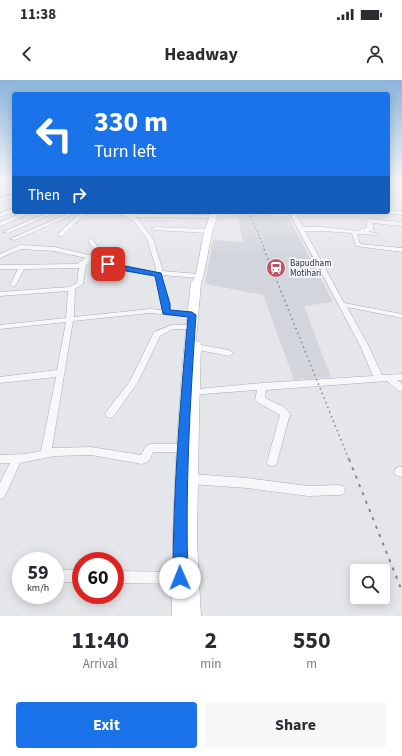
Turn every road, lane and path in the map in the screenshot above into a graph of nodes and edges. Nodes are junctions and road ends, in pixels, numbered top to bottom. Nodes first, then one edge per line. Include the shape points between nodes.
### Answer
1 (12, 211) edge
2 (390, 212) edge
3 (402, 213) edge
4 (25, 214) edge
5 (48, 214) edge
6 (71, 214) edge
7 (82, 214) edge
8 (123, 214) edge
9 (215, 214) edge
10 (293, 214) edge
11 (0, 215) edge
12 (128, 216) junction
13 (402, 224) edge
14 (0, 225) edge
15 (155, 229) dead end
16 (302, 229) junction
17 (209, 231) junction
18 (6, 232) junction
19 (354, 232) junction
20 (362, 233) junction
21 (375, 234) dead end
22 (60, 235) dead end
23 (13, 239) junction
24 (91, 241) dead end
25 (20, 247) junction
26 (402, 250) edge
27 (3, 255) edge
28 (91, 258) junction
29 (101, 260) junction
30 (83, 264) junction
31 (0, 265) edge
32 (22, 267) junction
33 (158, 274) junction
34 (199, 277) junction
35 (13, 285) dead end
36 (71, 288) junction
37 (0, 294) edge
38 (341, 304) junction
39 (166, 312) junction
40 (402, 316) edge
41 (70, 320) junction
42 (191, 321) junction
43 (0, 327) edge
44 (196, 347) junction
45 (229, 353) dead end
46 (60, 373) junction
47 (402, 377) edge
48 (379, 378) junction
49 (389, 378) junction
50 (0, 380) edge
51 (262, 386) junction
52 (402, 390) edge
53 (190, 392) junction
54 (110, 414) dead end
55 (183, 448) junction
56 (46, 453) junction
57 (0, 459) edge
58 (17, 459) junction
59 (272, 462) dead end
60 (191, 479) junction
61 (340, 490) dead end
62 (0, 494) edge
63 (65, 576) dead end
64 (72, 576) edge
65 (124, 577) edge
66 (180, 578) junction
67 (181, 616) edge
68 (192, 616) edge

1 - 11 street
2 - 3 street
4 - 14 street
5 - 18 street
6 - 23 street
7 - 22 street
8 - 12 street
9 - 12 street
9 - 17 main road
10 - 16 street
12 - 33 street via 138,222 148,235 159,268
13 - 20 street via 370,221 370,230 363,230
14 - 18 street
15 - 17 street
16 - 19 street
16 - 38 street
17 - 34 main road
18 - 23 street
19 - 20 street
19 - 26 street via 358,245
20 - 21 street
23 - 25 street
24 - 29 street
25 - 27 street
25 - 28 street via 54,249
27 - 31 street
28 - 29 street
28 - 30 street
29 - 33 street via 120,268
30 - 32 street
30 - 36 street via 80,284
31 - 32 street
32 - 35 street
33 - 34 street
33 - 39 street
34 - 42 main road
34 - 44 main road via 201,283
36 - 37 street
36 - 41 street
38 - 40 street
38 - 48 street
39 - 41 street via 150,311
39 - 42 street
41 - 43 street
41 - 46 street
42 - 53 main road
42 - 54 street via 158,334 134,382
44 - 45 street
44 - 53 main road
46 - 50 street
46 - 56 street
47 - 49 street
48 - 49 street
48 - 51 street
49 - 52 street
51 - 53 street
51 - 59 street via 260,400 284,414
53 - 55 main road
53 - 60 main road
55 - 56 street via 151,448 142,460 91,451
55 - 66 main road
56 - 58 street
57 - 58 street
58 - 62 street
60 - 61 street via 308,491
60 - 68 main road via 189,541
63 - 64 street
65 - 66 street
66 - 67 main road

